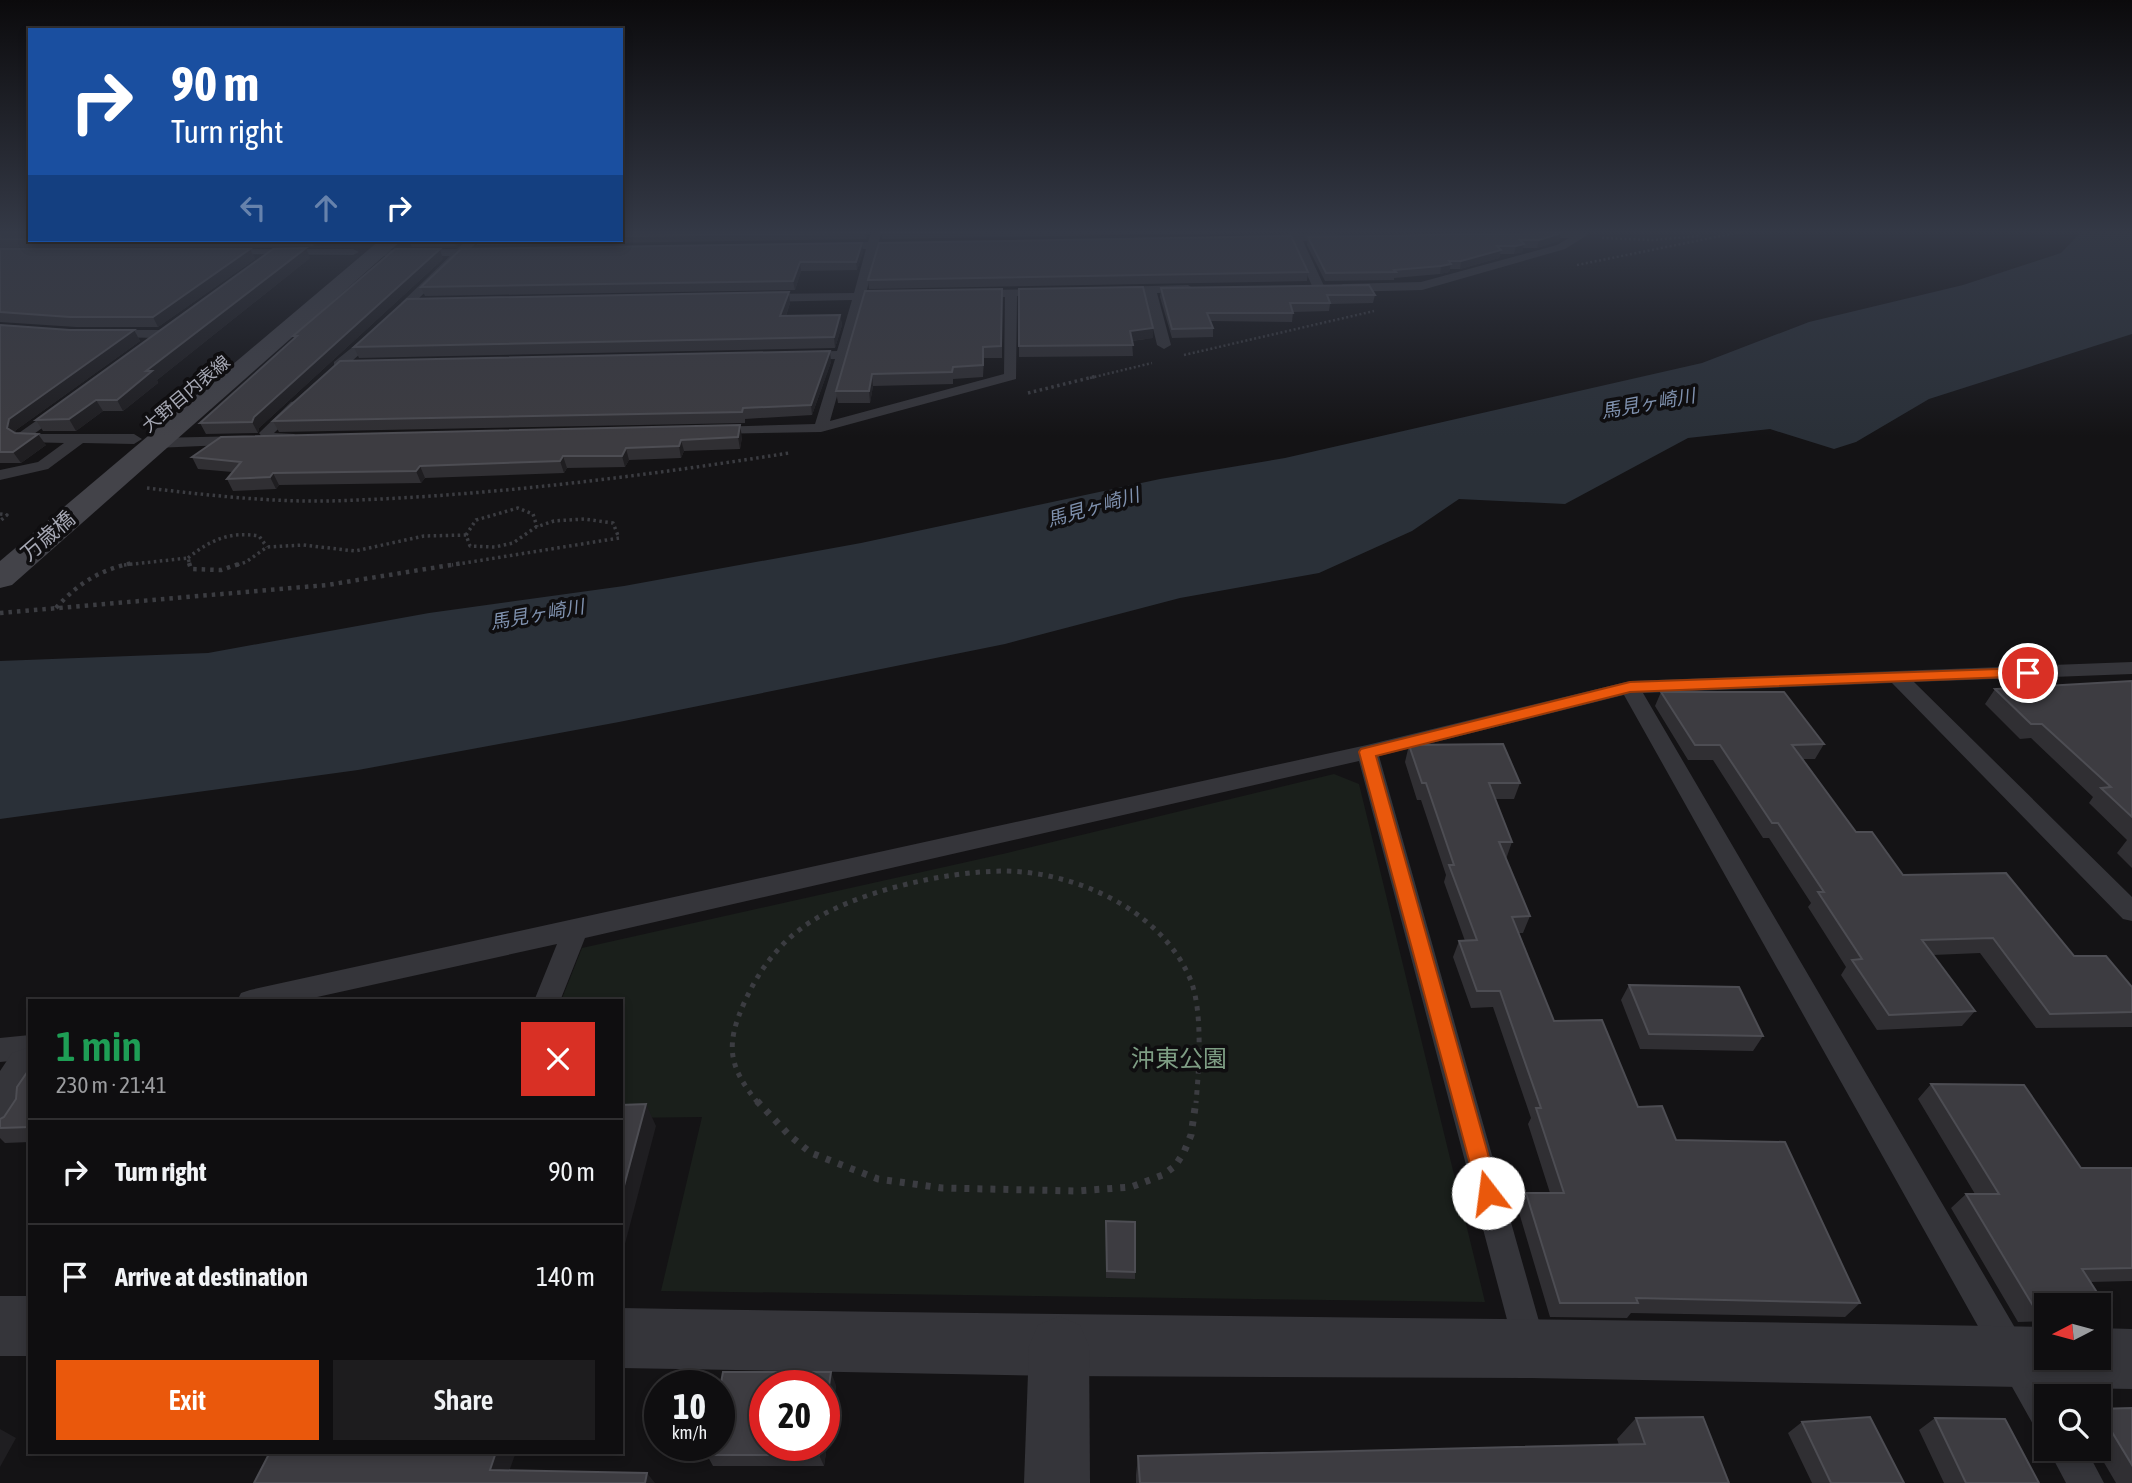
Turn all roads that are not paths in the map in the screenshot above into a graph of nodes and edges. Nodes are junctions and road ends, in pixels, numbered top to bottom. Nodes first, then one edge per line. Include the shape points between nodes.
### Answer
1 (310, 299) edge
2 (411, 299) edge
3 (860, 299) edge
4 (1011, 299) edge
5 (1152, 299) edge
6 (449, 302) edge
7 (398, 312) junction
8 (88, 334) edge
9 (1164, 345) dead end
10 (141, 349) edge
11 (844, 355) junction
12 (789, 356) edge
13 (380, 364) edge
14 (312, 391) edge
15 (76, 396) edge
16 (821, 428) junction
17 (698, 431) edge
18 (80, 438) junction
19 (313, 439) edge
20 (272, 440) junction
21 (144, 441) junction
22 (0, 475) edge
23 (90, 490) junction
24 (0, 551) edge
25 (0, 578) edge
26 (2132, 668) edge
27 (1898, 678) junction
28 (1630, 687) junction
29 (1367, 752) junction
30 (2132, 912) edge
31 (575, 931) junction
32 (259, 999) edge
33 (548, 999) edge
34 (28, 1047) edge
35 (0, 1050) edge
36 (28, 1072) edge
37 (0, 1113) edge
38 (0, 1326) edge
39 (28, 1326) edge
40 (623, 1338) edge
41 (1059, 1346) junction
42 (1531, 1348) junction
43 (2013, 1358) junction
44 (2132, 1359) edge
45 (2034, 1394) edge
46 (2073, 1461) edge
47 (1057, 1483) edge
48 (2086, 1483) edge

1 - 21 main road, 大野目内表線
2 - 7 lane
3 - 11 lane
4 - 16 lane via 1012,376
5 - 9 lane
6 - 7 lane
7 - 13 lane via 335,370
8 - 10 lane via 168,330
11 - 12 lane
11 - 16 lane
14 - 20 lane via 266,433
15 - 18 lane via 23,435
16 - 17 lane
18 - 21 lane
18 - 22 lane via 43,466
19 - 20 lane
20 - 21 lane
21 - 23 main road, 大野目内表線
21 - 23 main road, 大野目内表線
23 - 24 main road, 万歳橋
23 - 25 main road, 万歳橋
26 - 27 lane
27 - 28 lane
27 - 30 lane
28 - 29 lane
28 - 43 lane
29 - 31 lane
29 - 42 lane
31 - 32 lane
31 - 33 lane
34 - 35 lane
36 - 37 street
38 - 39 street
40 - 41 street
41 - 42 street
41 - 47 street
42 - 43 street
43 - 44 street
43 - 45 lane
46 - 48 lane

